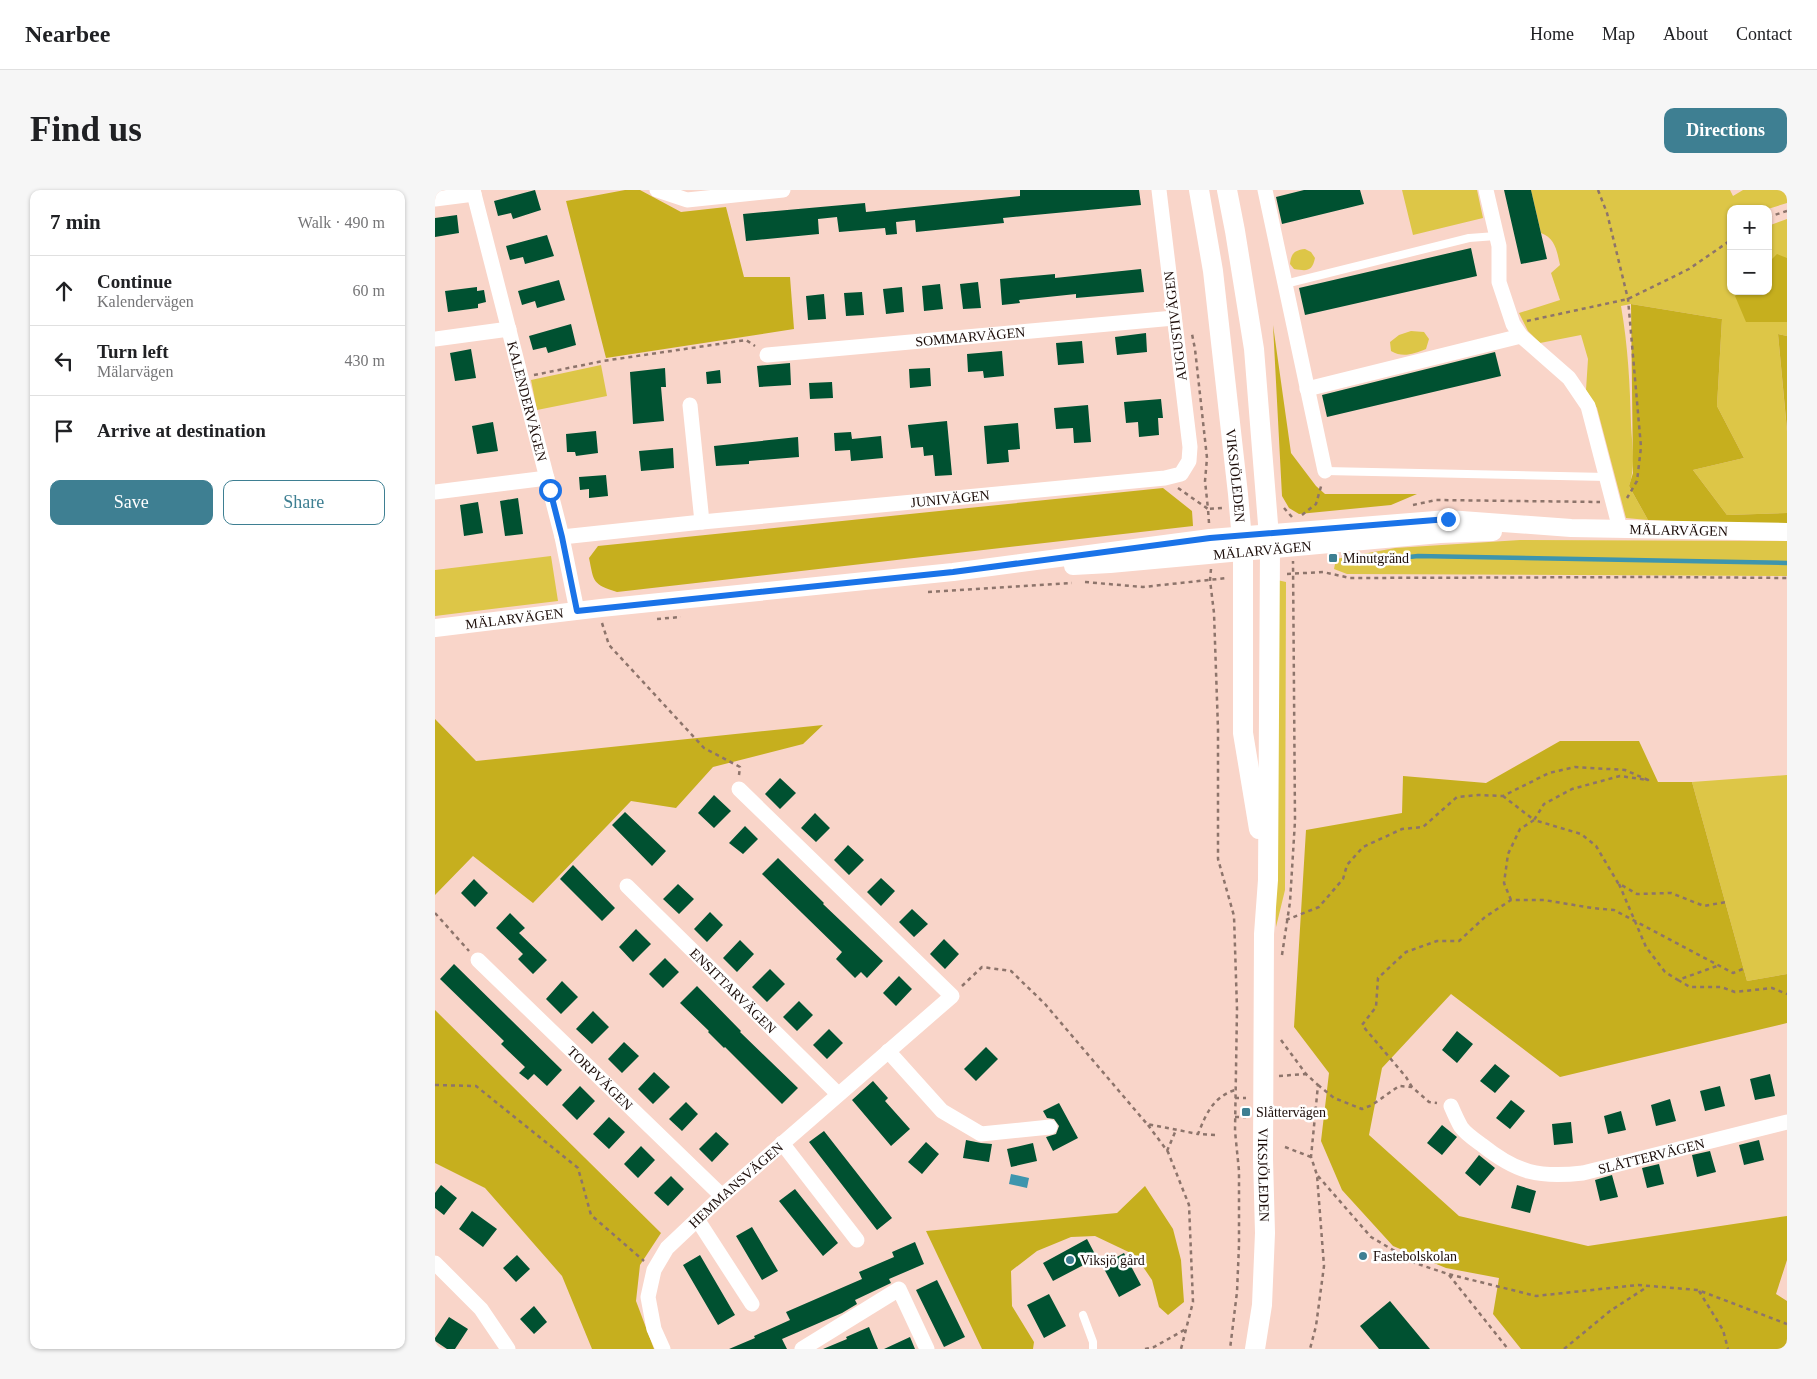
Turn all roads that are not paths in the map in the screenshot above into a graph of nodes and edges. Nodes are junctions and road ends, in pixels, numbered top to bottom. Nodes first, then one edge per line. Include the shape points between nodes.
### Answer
1 (657, 190) edge
2 (783, 190) edge
3 (1159, 190) edge
4 (1199, 190) edge
5 (1227, 190) edge
6 (1265, 190) edge
7 (1486, 190) edge
8 (473, 192) edge
9 (435, 199) edge
10 (1496, 236) junction
11 (1285, 284) junction
12 (1173, 318) junction
13 (509, 329) junction
14 (1517, 330) junction
15 (435, 339) edge
16 (767, 355) road end
17 (1307, 389) junction
18 (690, 405) dead end
19 (1189, 462) joint
20 (1325, 471) joint
21 (1607, 477) junction
22 (547, 478) junction
23 (435, 492) edge
24 (703, 522) junction
25 (1620, 529) junction
26 (1787, 532) edge
27 (562, 537) junction
28 (1269, 542) junction
29 (1242, 544) junction
30 (577, 611) junction
31 (435, 628) edge
32 (739, 789) dead end
33 (1268, 880) junction
34 (627, 886) dead end
35 (478, 960) road end
36 (888, 1051) junction
37 (838, 1094) junction
38 (1451, 1106) road end
39 (1787, 1122) edge
40 (1050, 1127) dead end
41 (782, 1143) junction
42 (722, 1196) junction
43 (697, 1219) junction
44 (857, 1240) dead end
45 (435, 1263) edge
46 (752, 1304) dead end
47 (1083, 1316) dead end
48 (508, 1349) edge
49 (663, 1349) edge
50 (802, 1349) edge
51 (927, 1349) edge
52 (1093, 1349) edge
53 (1255, 1349) edge

1 - 2 street via 687,200
3 - 12 street, AUGUSTIVÄGEN
4 - 29 main road, VIKSJÖLEDEN via 1222,342
5 - 28 main road, VIKSJÖLEDEN via 1254,349
6 - 11 street
7 - 10 street
8 - 9 street
8 - 13 street, KALENDERVÄGEN
10 - 11 lane via 1469,238
10 - 14 street via 1499,282
11 - 17 street
12 - 16 street, SOMMARVÄGEN
12 - 19 street, AUGUSTIVÄGEN via 1190,447
13 - 15 street
13 - 22 street, KALENDERVÄGEN
14 - 17 street
14 - 21 street via 1569,378 1588,406
17 - 20 street
18 - 24 street
19 - 24 street, JUNIVÄGEN via 1181,474 1165,478
20 - 21 lane
21 - 25 street
22 - 23 street
22 - 27 street, KALENDERVÄGEN
24 - 27 street, JUNIVÄGEN
25 - 26 street, MÄLARVÄGEN
25 - 28 street, MÄLARVÄGEN via 1448,519 1295,532
27 - 30 street, KALENDERVÄGEN
28 - 29 street, MÄLARVÄGEN
28 - 33 main road, VIKSJÖLEDEN
29 - 30 street, MÄLARVÄGEN via 953,572 602,616
29 - 33 main road, VIKSJÖLEDEN via 1243,733
30 - 31 street, MÄLARVÄGEN
32 - 36 street, HEMMANSVÄGEN via 952,996
33 - 53 main road, VIKSJÖLEDEN via 1264,944 1265,1233 1262,1305
34 - 37 street, ENSITTARVÄGEN
35 - 42 street, TORPVÄGEN
36 - 37 street, HEMMANSVÄGEN
36 - 40 street via 942,1110 981,1134
37 - 41 street, HEMMANSVÄGEN
38 - 39 street, SLÅTTERVÄGEN via 1462,1129 1499,1159 1539,1174 1558,1176 1583,1173
41 - 42 street, HEMMANSVÄGEN
41 - 44 street
42 - 43 street, HEMMANSVÄGEN
43 - 46 street
43 - 49 street, HEMMANSVÄGEN via 667,1248 654,1270 647,1297 654,1329
45 - 48 street via 481,1309
47 - 52 lane
50 - 51 street via 899,1289

